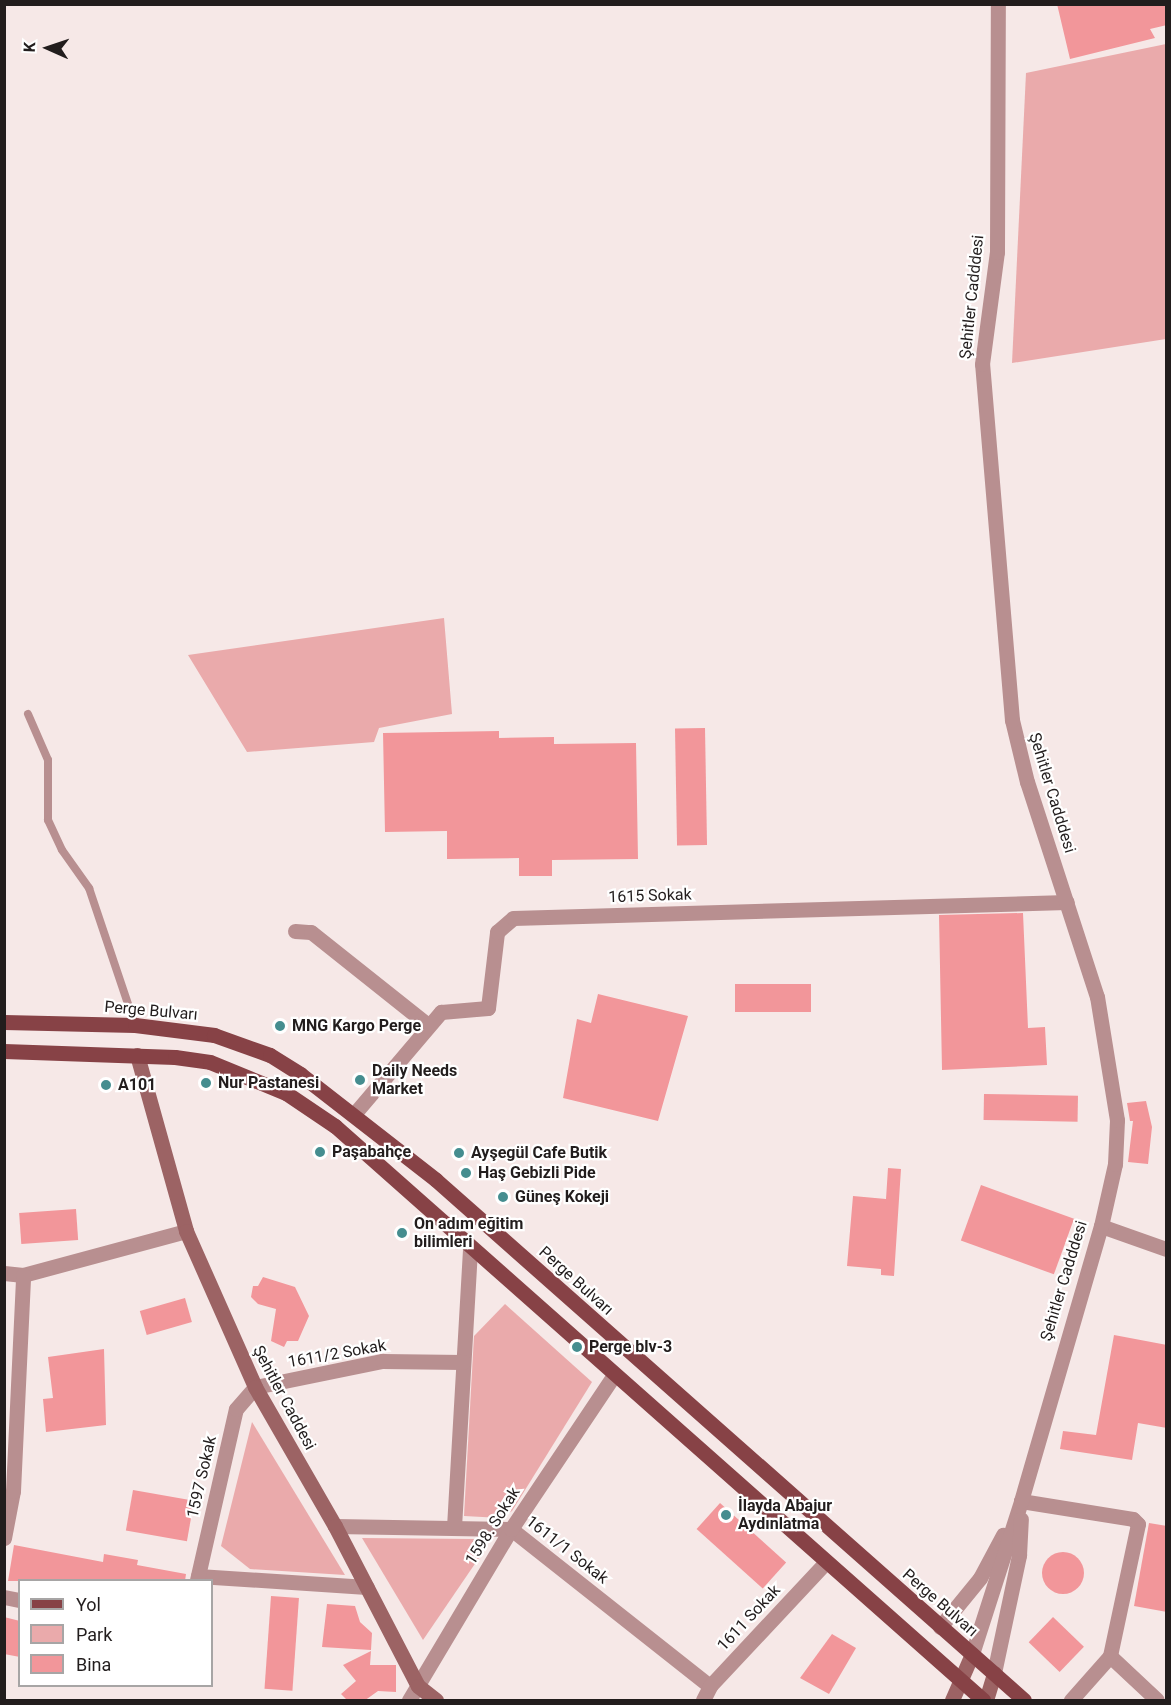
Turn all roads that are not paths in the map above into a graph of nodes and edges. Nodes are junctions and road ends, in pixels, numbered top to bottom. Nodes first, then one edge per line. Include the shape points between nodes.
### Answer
1 (998, 4) edge
2 (28, 714) dead end
3 (1067, 902) junction
4 (295, 932) dead end
5 (4, 1022) edge
6 (135, 1025) junction
7 (428, 1025) junction
8 (4, 1051) edge
9 (137, 1055) junction
10 (355, 1113) junction
11 (1101, 1226) junction
12 (186, 1231) junction
13 (470, 1248) junction
14 (1167, 1249) edge
15 (4, 1274) edge
16 (23, 1275) junction
17 (463, 1362) junction
18 (614, 1375) junction
19 (255, 1387) junction
20 (1022, 1501) junction
21 (335, 1526) junction
22 (454, 1527) junction
23 (511, 1529) junction
24 (4, 1538) edge
25 (826, 1562) junction
26 (198, 1578) edge
27 (367, 1587) junction
28 (940, 1627) junction
29 (972, 1653) junction
30 (1110, 1656) junction
31 (994, 1673) junction
32 (962, 1683) junction
33 (418, 1686) junction
34 (710, 1686) junction
35 (409, 1701) edge
36 (436, 1701) edge
37 (703, 1701) edge
38 (952, 1701) edge
39 (984, 1701) edge
40 (1024, 1701) edge
41 (1071, 1701) edge
42 (1157, 1701) edge

1 - 3 street, Şehitler Cadddesi via 997,252 982,364 1012,720 1027,782
2 - 6 lane via 48,760 48,820 62,850 89,888
3 - 7 street, 1615 Sokak via 513,918 497,932 488,1008 441,1012
3 - 11 street, Şehitler Cadddesi via 1097,998 1114,1086 1115,1164
4 - 7 street via 311,932
5 - 6 main road, Perge Bulvarı
6 - 10 main road, Perge Bulvarı via 214,1035 270,1055
7 - 10 street, 1615 Sokak
8 - 9 main road
9 - 12 street, Şehitler Caddesi
9 - 13 main road via 210,1062 286,1093 335,1126
10 - 28 main road, Perge Bulvarı via 436,1180
11 - 14 street
11 - 20 street, Şehitler Cadddesi
12 - 16 street
12 - 19 street, Şehitler Caddesi
13 - 17 street
13 - 18 main road
15 - 16 street
16 - 24 street via 13,1491
17 - 19 street, 1611/2 Sokak via 382,1361
17 - 22 street
18 - 23 street, 1598. Sokak
18 - 25 main road
19 - 21 street, Şehitler Caddesi
19 - 26 street, 1597 Sokak via 236,1408
20 - 28 street via 980,1578
20 - 29 street
20 - 30 street via 1133,1519 1138,1524
20 - 31 street via 1019,1555
21 - 22 street, 1611/1 Sokak
21 - 27 street, Şehitler Caddesi
22 - 23 street, 1611/1 Sokak
23 - 33 street, 1598. Sokak
23 - 34 street, 1611/1 Sokak
25 - 32 main road
25 - 34 street, 1611 Sokak
26 - 27 street
27 - 33 street, Şehitler Caddesi
28 - 29 main road, Perge Bulvarı
29 - 31 main road, Perge Bulvarı
29 - 32 street
30 - 41 street
30 - 42 street
31 - 39 street
31 - 40 main road, Perge Bulvarı
32 - 38 street
32 - 39 main road
33 - 35 street, 1598. Sokak
33 - 36 street, Şehitler Caddesi
34 - 37 street, 1611 Sokak

